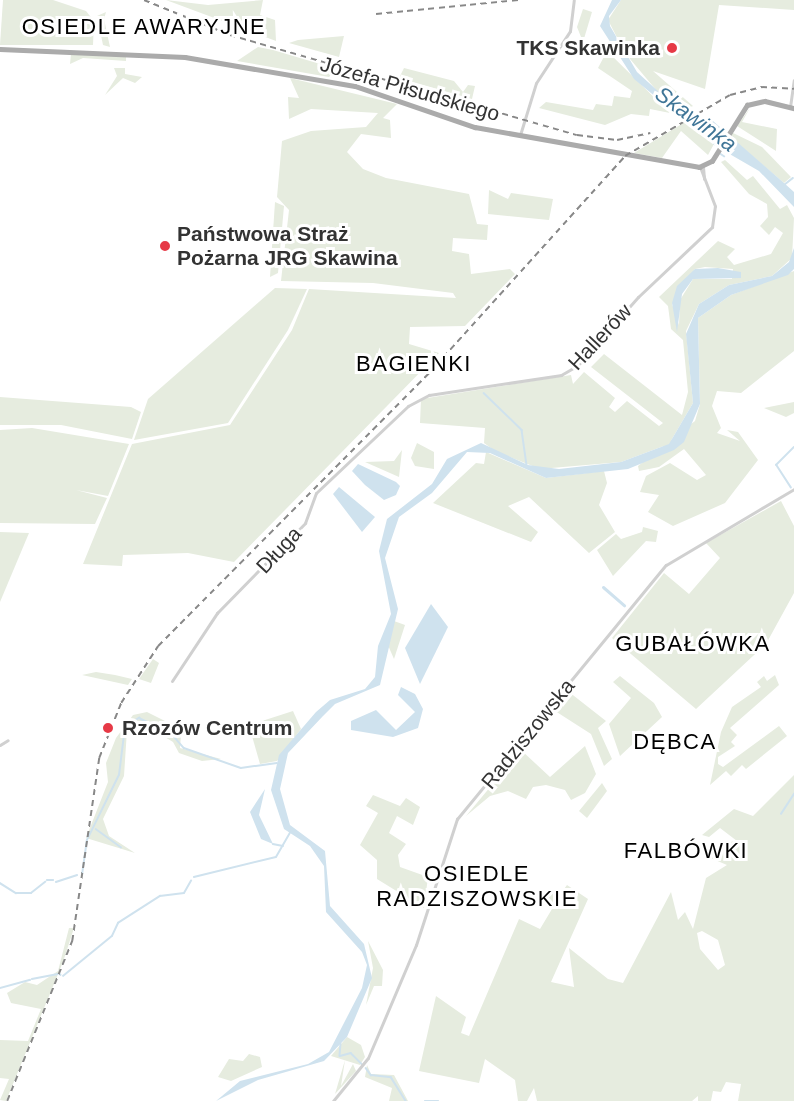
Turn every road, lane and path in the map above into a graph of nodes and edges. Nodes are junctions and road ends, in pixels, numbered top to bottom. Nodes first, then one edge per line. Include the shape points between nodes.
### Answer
1 (574, 0) edge
2 (0, 49) edge
3 (794, 80) edge
4 (792, 107) edge
5 (520, 135) junction
6 (702, 167) junction
7 (390, 424) joint
8 (794, 490) edge
9 (172, 681) dead end
10 (8, 740) dead end
11 (0, 745) edge
12 (333, 1101) edge

1 - 5 street via 570,31 536,83
2 - 5 main road, Józefa Piłsudskiego via 178,55 355,86 468,125
3 - 4 street
4 - 6 main road via 754,102 731,125 715,158
5 - 6 main road, Józefa Piłsudskiego
6 - 7 street, Hallerów via 715,209 710,229 638,297 572,371 429,395
7 - 9 street, Długa via 316,493 305,523 217,613
8 - 12 street, Radziszowska via 666,565 462,813 446,843 416,945 368,1058
10 - 11 street

